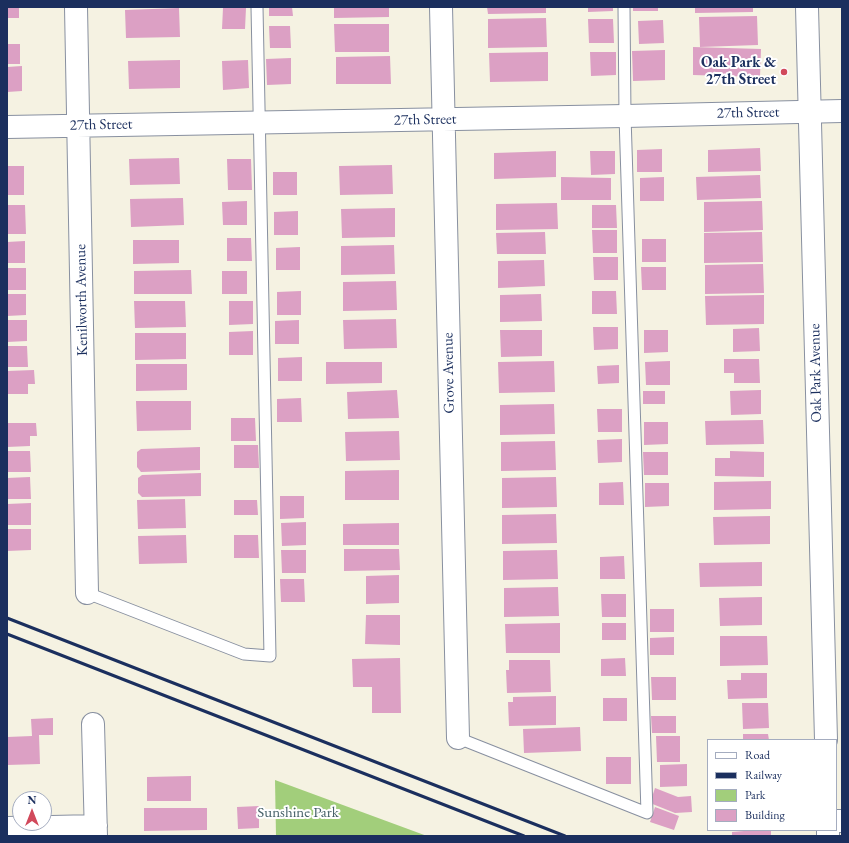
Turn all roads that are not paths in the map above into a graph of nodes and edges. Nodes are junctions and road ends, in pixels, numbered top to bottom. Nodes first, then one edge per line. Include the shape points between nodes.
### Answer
1 (76, 7) edge
2 (257, 7) edge
3 (441, 7) edge
4 (624, 7) edge
5 (807, 7) edge
6 (842, 111) edge
7 (810, 112) junction
8 (625, 116) junction
9 (443, 119) junction
10 (260, 122) junction
11 (79, 126) junction
12 (7, 127) edge
13 (87, 593) joint
14 (93, 724) dead end
15 (458, 738) joint
16 (826, 739) edge
17 (7, 828) edge
18 (96, 831) edge

1 - 11 street, Kenilworth Avenue
2 - 10 lane
3 - 9 street, Grove Avenue
4 - 8 lane
5 - 7 street, Oak Park Avenue
6 - 7 street, 27th Street
7 - 8 street, 27th Street
7 - 16 street, Oak Park Avenue
8 - 9 street, 27th Street
8 - 15 lane via 646,813
9 - 10 street, 27th Street
9 - 15 street, Grove Avenue
10 - 11 street, 27th Street
10 - 13 lane via 270,656 244,654
11 - 12 street, 27th Street
11 - 13 street, Kenilworth Avenue
14 - 18 street
17 - 18 street

